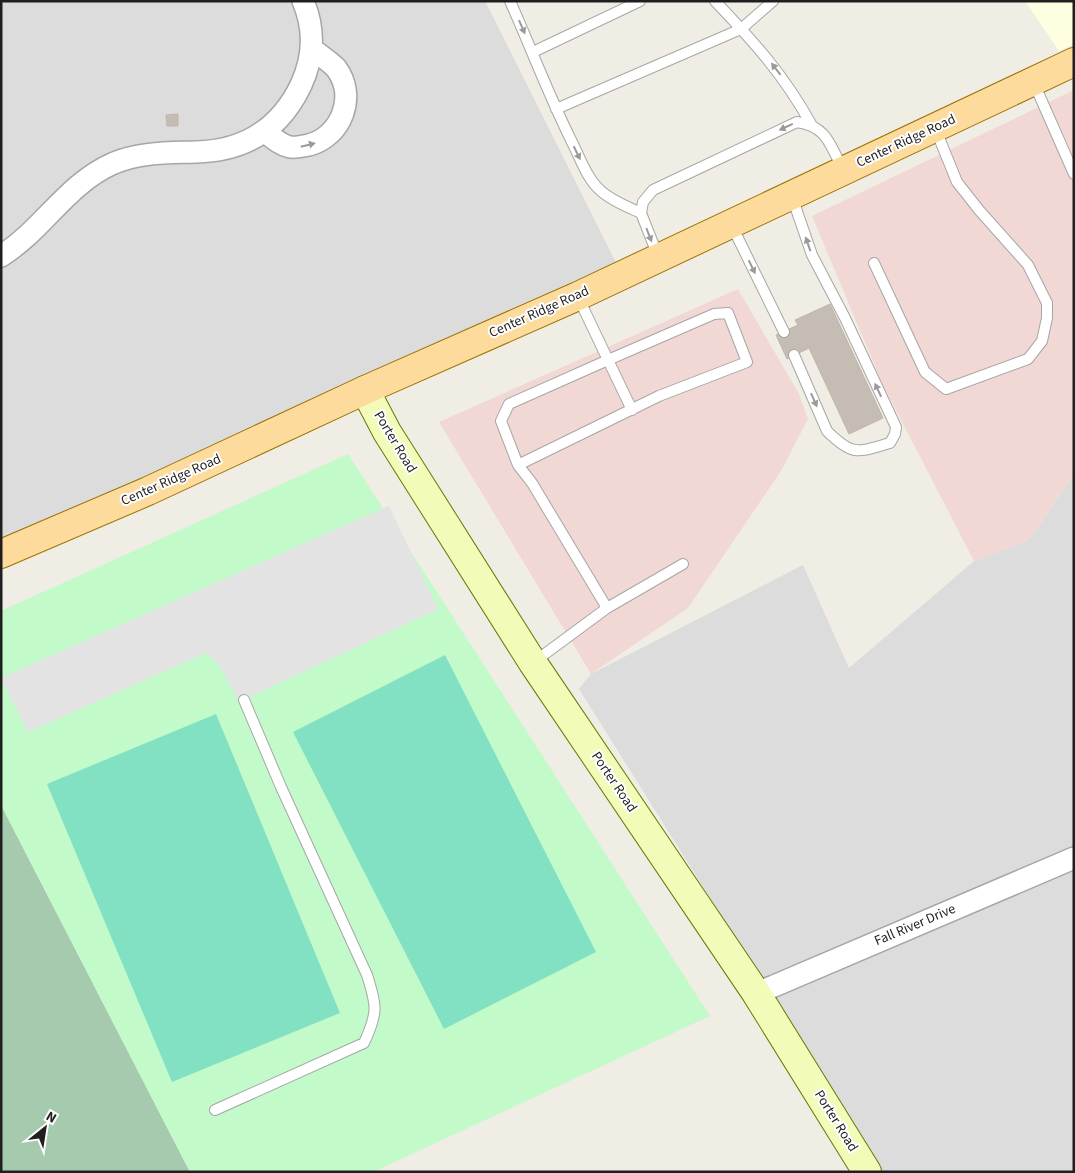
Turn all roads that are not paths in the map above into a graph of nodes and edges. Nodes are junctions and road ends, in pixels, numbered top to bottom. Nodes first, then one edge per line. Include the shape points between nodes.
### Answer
1 (303, 1) edge
2 (510, 1) edge
3 (640, 1) edge
4 (716, 1) edge
5 (773, 1) edge
6 (741, 29) junction
7 (312, 49) junction
8 (533, 52) junction
9 (1074, 62) edge
10 (1033, 81) junction
11 (556, 109) junction
12 (811, 124) junction
13 (934, 127) junction
14 (264, 131) junction
15 (844, 170) junction
16 (1074, 174) edge
17 (791, 195) junction
18 (641, 213) junction
19 (731, 223) junction
20 (1, 256) edge
21 (658, 258) junction
22 (874, 263) dead end
23 (578, 296) junction
24 (784, 332) dead end
25 (794, 355) dead end
26 (608, 360) junction
27 (365, 390) junction
28 (632, 410) junction
29 (518, 465) junction
30 (1, 554) edge
31 (683, 564) dead end
32 (607, 608) junction
33 (533, 663) junction
34 (244, 700) dead end
35 (1074, 858) edge
36 (756, 993) junction
37 (215, 1110) dead end
38 (867, 1172) edge

1 - 7 street via 310,20
2 -> 8 lane
3 - 8 lane
4 - 6 lane
5 - 6 lane
6 - 11 lane
12 -> 6 lane via 777,70
7 - 14 street via 310,63 289,108
14 -> 7 street via 284,145 302,147 324,139 339,124 345,103 342,79 336,68
8 - 11 lane
9 - 10 main road, Center Ridge Road
10 - 13 main road, Center Ridge Road
10 - 16 lane
11 -> 18 lane via 594,185
12 - 15 lane via 822,131
12 -> 18 lane via 797,122 653,190 643,202
13 - 15 main road, Center Ridge Road
13 - 22 lane via 957,182 1028,265 1047,302 1042,341 1028,359 946,389 925,372
14 - 20 street via 240,145 222,150 148,154 115,163 74,188 26,238
15 - 17 main road, Center Ridge Road
17 - 19 main road, Center Ridge Road
25 -> 17 lane via 827,431 836,440 859,451 890,443 896,427 812,255
18 -> 21 lane
19 - 21 main road, Center Ridge Road
19 -> 24 lane
21 - 23 main road, Center Ridge Road
23 - 26 lane
23 - 27 main road, Center Ridge Road
26 - 28 lane
26 - 28 lane via 714,314 728,313 747,362 659,396
26 - 29 lane via 509,404 500,421
27 - 30 main road, Center Ridge Road via 148,491
27 - 33 main road, Porter Road via 387,432
28 - 29 lane
29 - 32 lane
31 - 32 lane
32 - 33 lane
33 - 36 main road, Porter Road
34 - 37 lane via 367,975 375,1000 374,1023 364,1043
35 - 36 street, Fall River Drive
36 - 38 main road, Porter Road

